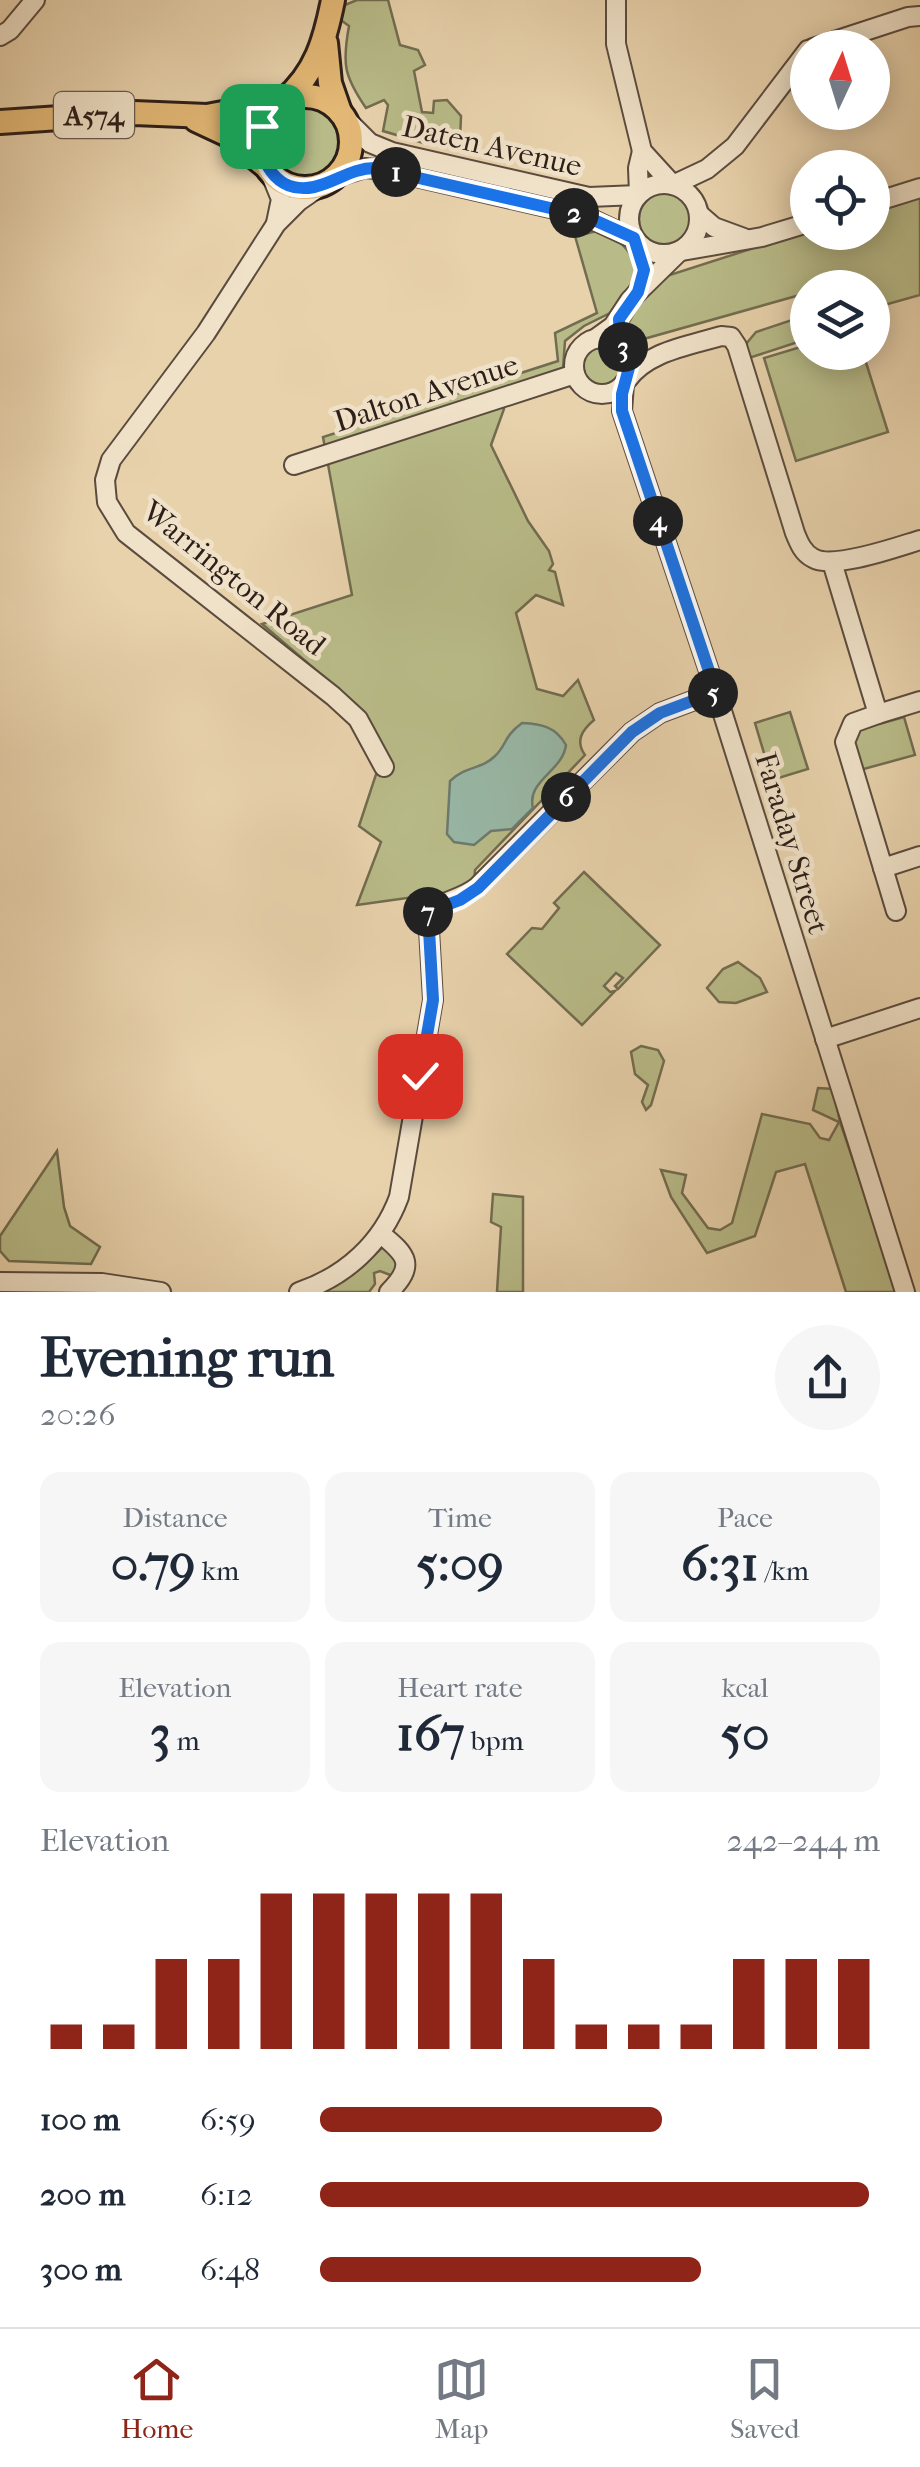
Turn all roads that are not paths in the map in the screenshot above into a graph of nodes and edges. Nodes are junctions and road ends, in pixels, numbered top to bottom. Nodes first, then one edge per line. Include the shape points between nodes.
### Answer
1 (35, 0) edge
2 (333, 0) edge
3 (616, 0) edge
4 (920, 16) edge
5 (868, 30) edge
6 (326, 34) junction
7 (0, 36) edge
8 (790, 76) edge
9 (282, 101) junction
10 (342, 114) junction
11 (188, 117) junction
12 (0, 122) edge
13 (642, 151) junction
14 (268, 169) junction
15 (707, 169) junction
16 (331, 180) junction
17 (673, 185) junction
18 (920, 188) edge
19 (638, 194) junction
20 (890, 197) edge
21 (699, 214) junction
22 (276, 224) junction
23 (790, 229) edge
24 (750, 239) junction
25 (636, 240) junction
26 (680, 251) junction
27 (638, 292) junction
28 (619, 319) junction
29 (595, 339) junction
30 (624, 348) junction
31 (653, 357) junction
32 (576, 374) junction
33 (626, 382) junction
34 (600, 394) junction
35 (622, 411) junction
36 (294, 464) dead end
37 (920, 540) edge
38 (832, 562) junction
39 (716, 692) junction
40 (920, 701) edge
41 (878, 714) junction
42 (384, 767) dead end
43 (920, 856) edge
44 (883, 868) junction
45 (896, 912) dead end
46 (920, 1008) edge
47 (826, 1039) junction
48 (381, 1234) junction
49 (0, 1282) edge
50 (162, 1292) edge
51 (299, 1292) edge
52 (389, 1292) edge
53 (905, 1292) edge

1 - 7 street
2 - 6 main road
3 - 13 street via 618,56
4 - 5 street
6 - 9 main road via 306,78
6 - 10 main road via 328,72
8 - 15 street via 747,133
9 - 10 main road, A574 via 309,96
9 - 11 main road, A574
9 - 14 main road via 262,126 259,141
10 - 16 main road via 351,144
10 - 19 street, Daten Avenue via 370,143 392,152 589,197
11 - 12 main road, A574
11 - 14 main road, A574 via 226,134
13 - 17 street
13 - 19 street
14 - 16 main road, A574 via 292,186
14 - 22 street via 281,199
15 - 17 street
15 - 21 street
16 - 22 street, Warrington Road
16 - 25 street, Daten Avenue via 364,168 386,170 585,216
17 - 19 street
17 - 21 street via 692,196
18 - 20 street
19 - 25 street via 629,212
21 - 24 street via 726,233
21 - 26 street via 696,234
22 - 42 street, Warrington Road via 206,333 111,460 104,490 126,533 358,719
23 - 24 street
24 - 26 street
25 - 26 street via 654,254
25 - 27 street via 644,270
26 - 27 street
27 - 28 street
28 - 29 street
28 - 30 street
29 - 30 street
29 - 32 street via 578,352
30 - 31 street
30 - 33 street via 630,364
31 - 33 street
31 - 38 street via 731,337 800,546
32 - 34 street
32 - 36 street, Dalton Avenue
33 - 34 street
33 - 35 street, Faraday Street
34 - 35 street
35 - 39 street, Faraday Street
37 - 38 street
38 - 41 street
39 - 47 street, Faraday Street
39 - 48 street via 660,713 632,732 478,888 428,912 433,1000 403,1182
40 - 41 street
41 - 44 street via 853,723 845,742
43 - 44 street
44 - 45 street
46 - 47 street
47 - 53 street, Faraday Street
48 - 51 street via 352,1264
48 - 52 street via 406,1262
49 - 50 street via 102,1283

